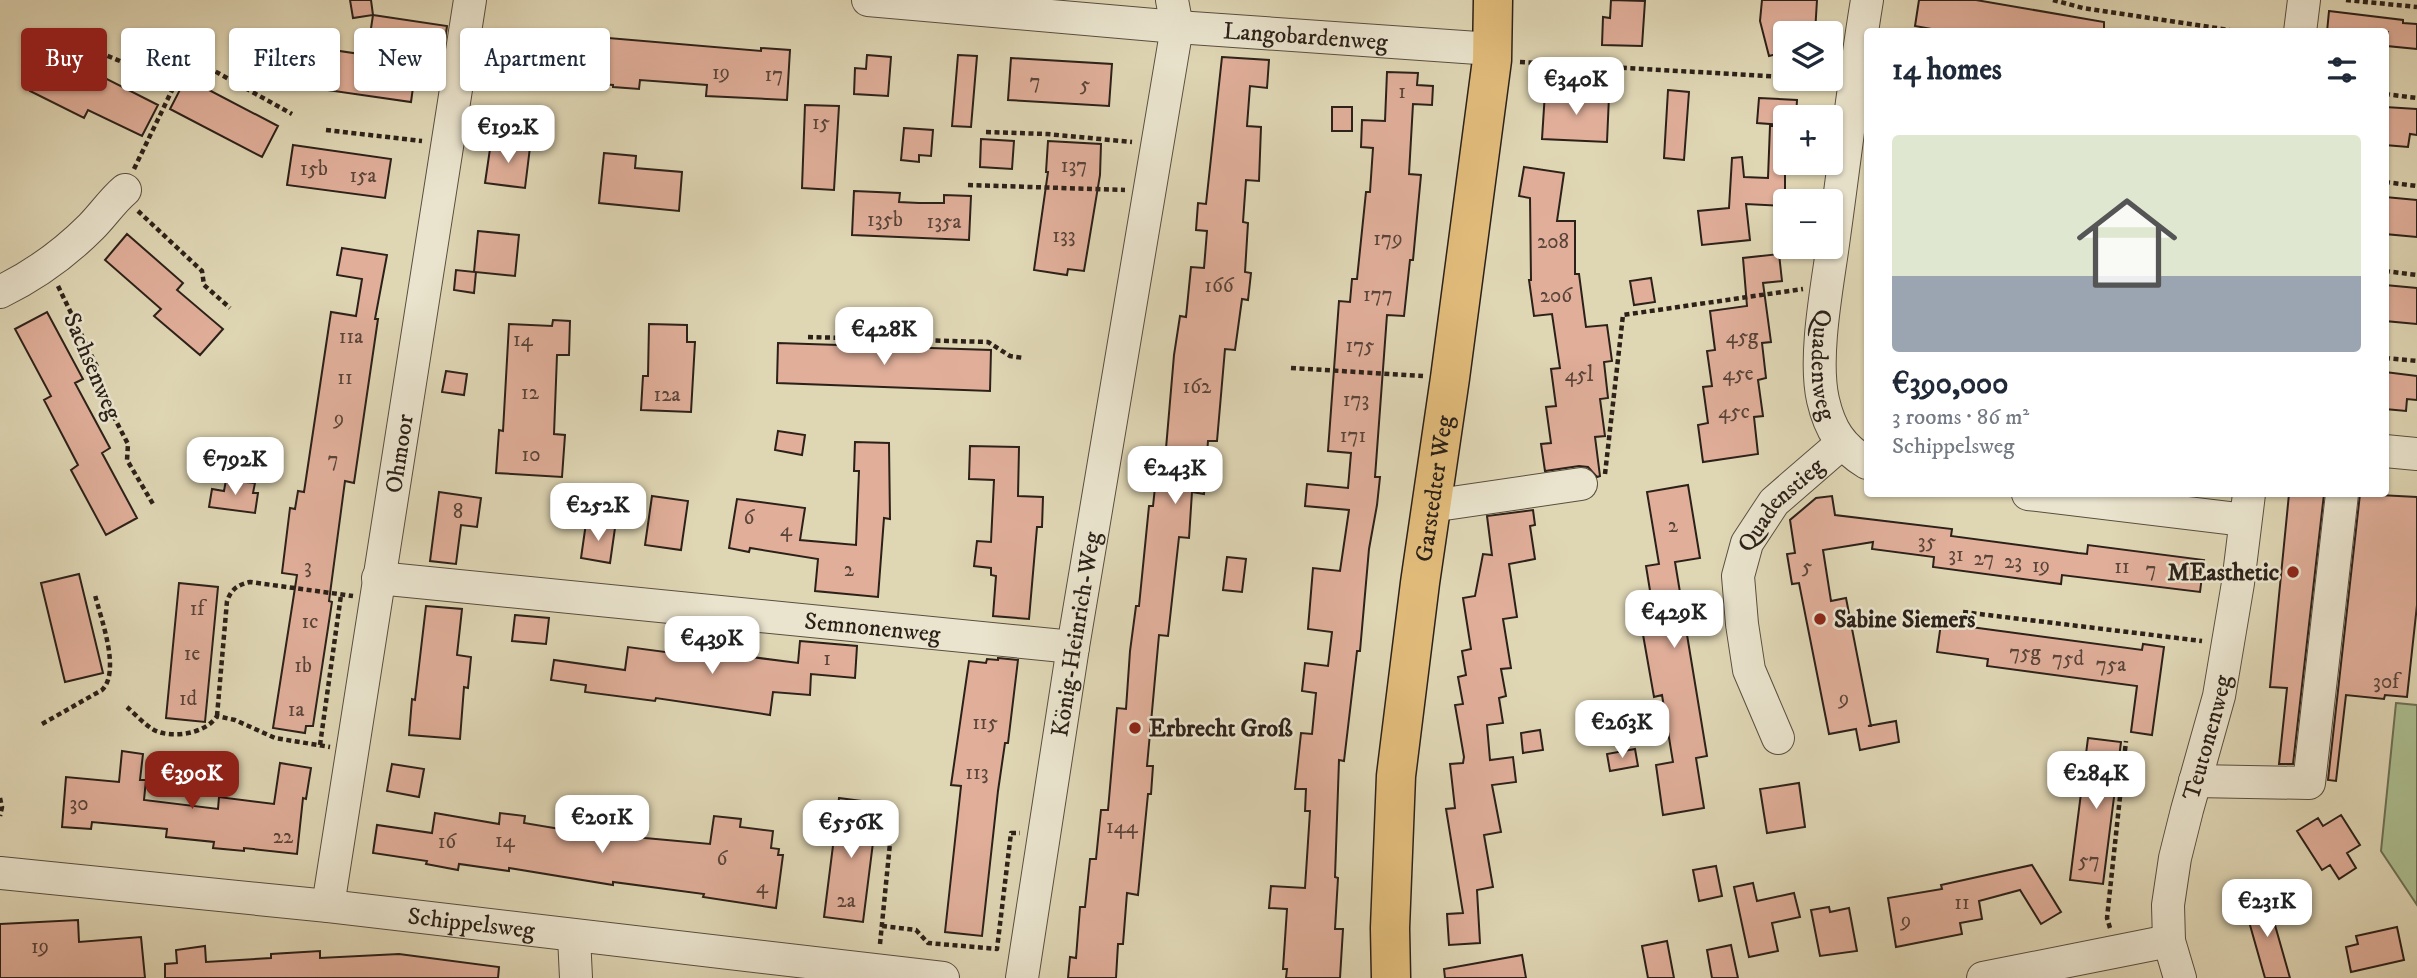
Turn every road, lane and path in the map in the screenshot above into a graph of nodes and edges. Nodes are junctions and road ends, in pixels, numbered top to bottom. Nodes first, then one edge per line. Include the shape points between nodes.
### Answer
1 (470, 0) edge
2 (868, 0) edge
3 (1493, 0) edge
4 (1867, 0) edge
5 (2053, 0) edge
6 (2304, 0) edge
7 (2346, 0) edge
8 (2417, 7) edge
9 (1175, 14) edge
10 (2216, 28) edge
11 (2300, 28) edge
12 (1492, 54) junction
13 (215, 71) edge
14 (1773, 76) edge
15 (172, 91) edge
16 (2389, 94) edge
17 (2417, 98) edge
18 (292, 114) dead end
19 (326, 130) dead end
20 (986, 132) dead end
21 (446, 144) junction
22 (1156, 144) junction
23 (2389, 182) edge
24 (968, 186) dead end
25 (2417, 186) edge
26 (1149, 190) junction
27 (122, 192) junction
28 (47, 264) junction
29 (2389, 272) edge
30 (2417, 275) edge
31 (1828, 285) junction
32 (0, 292) edge
33 (229, 308) dead end
34 (808, 337) dead end
35 (1024, 358) dead end
36 (2389, 358) edge
37 (2417, 361) edge
38 (1291, 369) dead end
39 (1450, 377) junction
40 (1841, 444) junction
41 (2389, 451) edge
42 (2417, 454) edge
43 (1864, 461) edge
44 (1593, 479) joint
45 (2079, 497) edge
46 (2342, 497) edge
47 (153, 505) dead end
48 (1431, 506) junction
49 (2247, 507) edge
50 (376, 589) junction
51 (95, 595) dead end
52 (341, 595) junction
53 (1963, 612) dead end
54 (2229, 644) junction
55 (1073, 647) junction
56 (127, 707) dead end
57 (217, 716) junction
58 (42, 724) dead end
59 (1778, 738) dead end
60 (2126, 741) dead end
61 (320, 745) junction
62 (351, 751) junction
63 (2195, 780) junction
64 (0, 798) edge
65 (893, 813) dead end
66 (0, 816) edge
67 (1046, 833) junction
68 (0, 873) edge
69 (328, 906) junction
70 (882, 926) junction
71 (574, 936) junction
72 (2169, 941) junction
73 (2117, 951) junction
74 (878, 971) junction
75 (576, 978) edge
76 (943, 978) edge
77 (1021, 978) edge
78 (1391, 978) edge
79 (1983, 978) edge
80 (2180, 978) edge

1 - 21 street, Ohmoor
2 - 9 street, Langobardenweg
3 - 12 main road, Garstedter Weg
4 - 31 street, Quadenweg
5 - 10 path
6 - 11 street
7 - 8 path
9 - 12 street, Langobardenweg
9 - 22 street, König-Heinrich-Weg
12 - 14 path
12 - 39 main road, Garstedter Weg
13 - 18 path
15 - 27 path
16 - 17 path
19 - 21 path
20 - 22 path
21 - 50 street, Ohmoor
22 - 26 street, König-Heinrich-Weg
23 - 25 path
24 - 26 path
26 - 55 street, König-Heinrich-Weg
27 - 28 street via 90,228
27 - 33 path via 202,271 204,285
28 - 32 street
28 - 47 path, Sachsenweg via 99,369 94,379 128,444 127,460
29 - 30 path
31 - 40 street, Quadenweg via 1820,377 1823,401
31 - 44 path via 1623,316
34 - 35 path via 988,342 1010,356
36 - 37 path
38 - 39 path
39 - 48 main road, Garstedter Weg
40 - 43 street, Quadenweg
40 - 59 street, Quadenstieg via 1774,502 1747,543 1738,576 1749,670
41 - 42 street
44 - 48 street
45 - 49 street
46 - 63 street via 2309,783
48 - 78 main road, Garstedter Weg via 1396,776
49 - 54 street, Teutonenweg
50 - 52 path
50 - 55 street, Semnonenweg
50 - 62 street, Ohmoor
51 - 58 path via 110,660 108,684
52 - 57 path via 250,582 231,590
52 - 61 path
53 - 54 path
54 - 63 street, Teutonenweg
55 - 67 street, König-Heinrich-Weg
56 - 57 path via 155,731 190,734
57 - 61 path via 275,738
60 - 73 path via 2107,918
61 - 62 path
62 - 69 street, Ohmoor
63 - 72 street, Teutonenweg via 2175,858 2168,905
64 - 66 path
65 - 70 path
67 - 70 path via 1011,833 997,949 928,943 916,930
67 - 77 street, König-Heinrich-Weg
68 - 69 street, Schippelsweg
69 - 71 street, Schippelsweg
70 - 74 path
71 - 74 street, Schippelsweg
71 - 75 street
72 - 73 street
72 - 80 street, Teutonenweg
73 - 79 street
74 - 76 street, Schippelsweg

